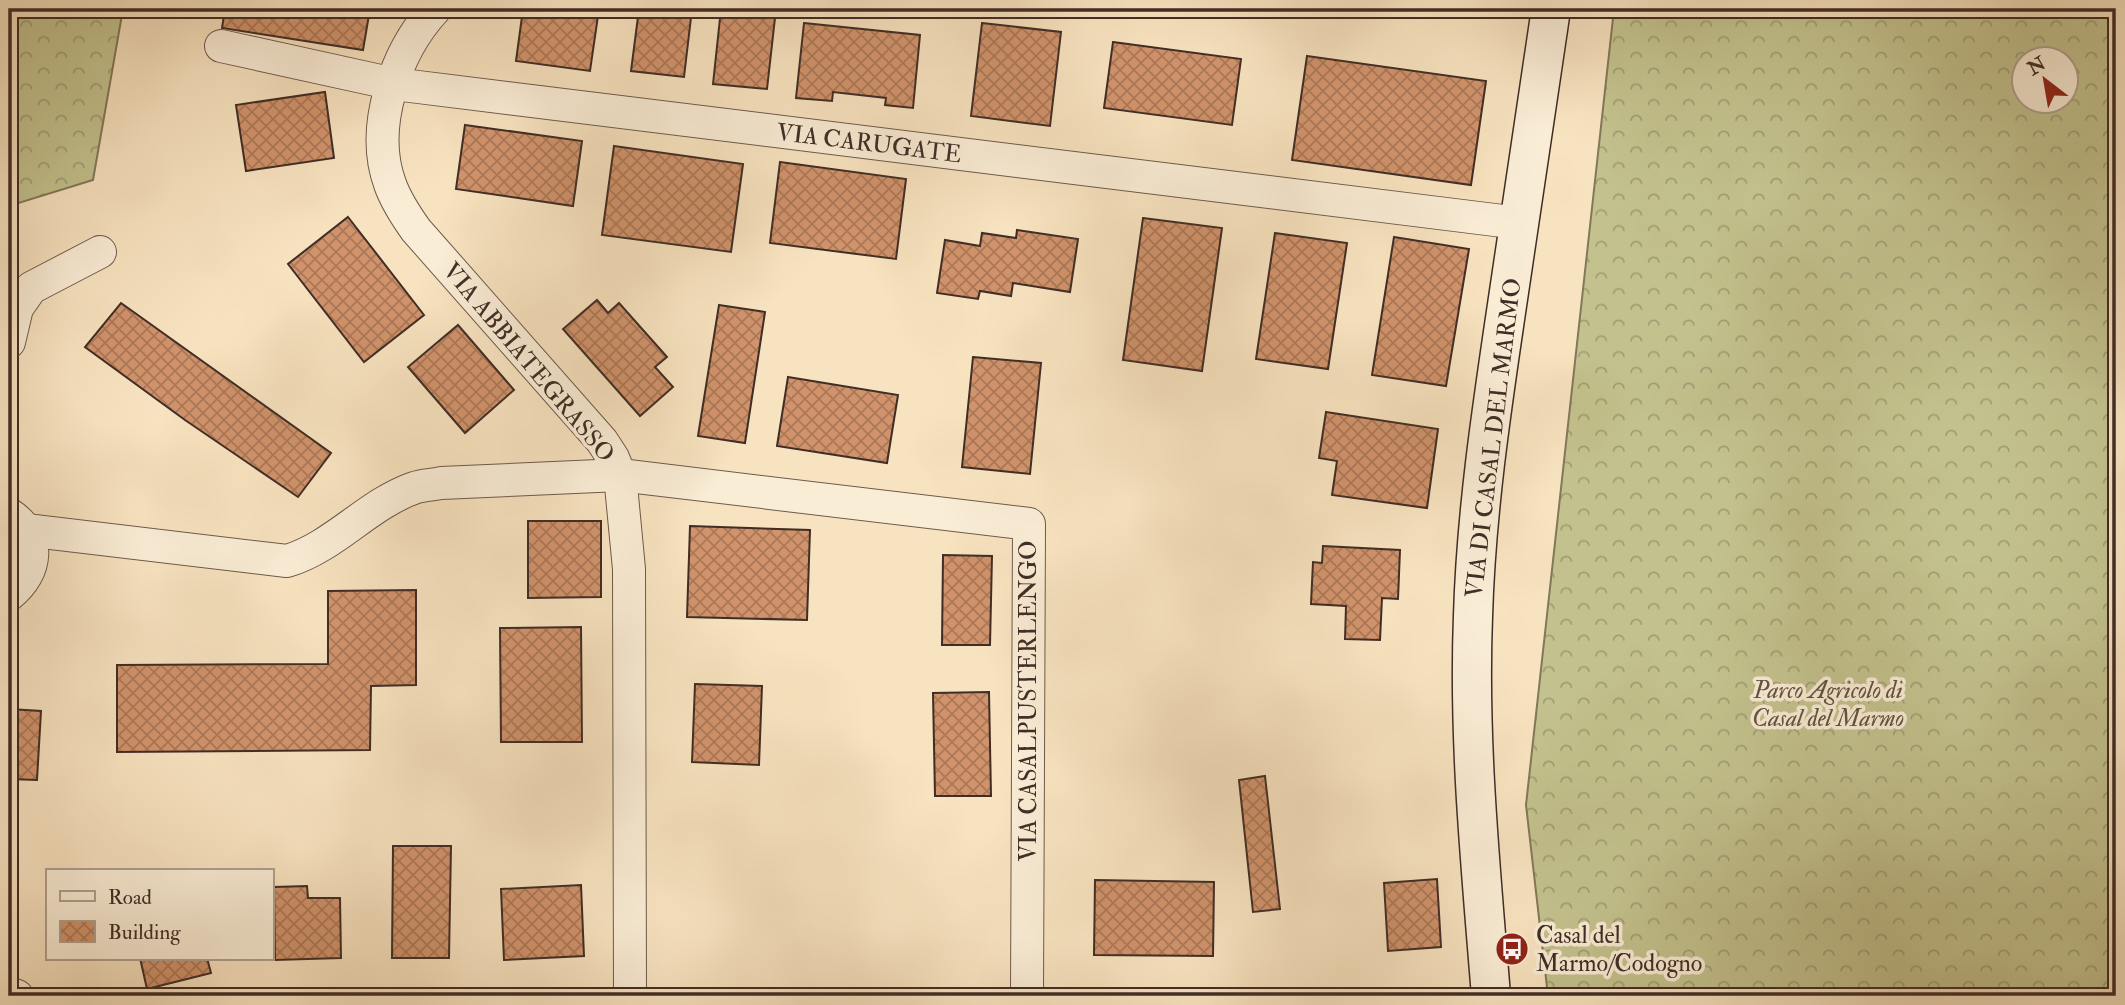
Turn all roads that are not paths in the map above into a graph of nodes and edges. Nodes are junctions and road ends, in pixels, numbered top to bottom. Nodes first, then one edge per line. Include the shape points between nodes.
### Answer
1 (435, 9) edge
2 (1551, 9) edge
3 (221, 46) dead end
4 (394, 84) junction
5 (1519, 223) junction
6 (100, 252) dead end
7 (9, 342) edge
8 (620, 475) junction
9 (17, 522) edge
10 (9, 595) edge
11 (9, 993) edge
12 (17, 996) edge
13 (630, 996) edge
14 (1027, 996) edge
15 (1491, 996) edge

1 - 4 street, VIA ABBIATEGRASSO via 407,48
2 - 5 main road, VIA DI CASAL DEL MARMO
3 - 4 street, VIA CARUGATE
4 - 5 street, VIA CARUGATE
4 - 8 street, VIA ABBIATEGRASSO via 385,117 384,155 389,182 404,214 593,430
5 - 15 main road, VIA DI CASAL DEL MARMO via 1482,485 1472,617 1476,789
6 - 7 street via 31,288 17,308
8 - 9 street via 417,487 287,561
8 - 13 street, VIA ABBIATEGRASSO via 629,569
8 - 14 street, VIA CASALPUSTERLENGO via 1030,524
9 - 10 street via 32,544 33,559 24,580
11 - 12 street

